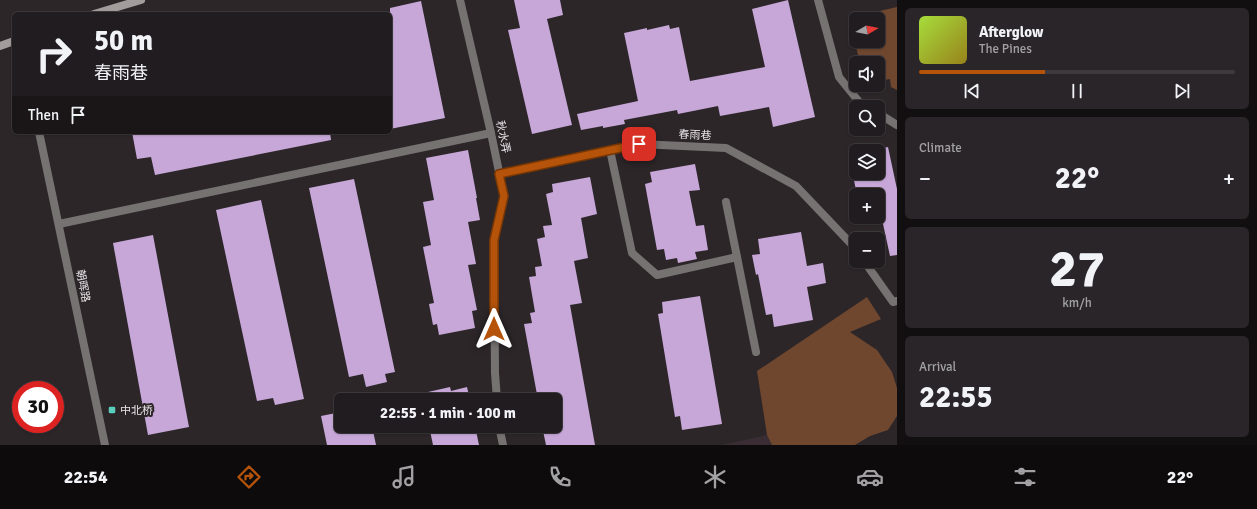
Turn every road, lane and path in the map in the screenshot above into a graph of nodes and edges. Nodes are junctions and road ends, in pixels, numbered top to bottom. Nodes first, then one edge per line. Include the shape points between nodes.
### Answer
1 (141, 0) edge
2 (460, 0) edge
3 (818, 0) edge
4 (101, 12) edge
5 (12, 42) edge
6 (0, 46) edge
7 (857, 100) edge
8 (885, 117) edge
9 (897, 125) edge
10 (491, 133) junction
11 (39, 134) edge
12 (610, 150) junction
13 (499, 174) junction
14 (726, 202) dead end
15 (59, 224) junction
16 (849, 242) edge
17 (737, 257) junction
18 (869, 268) edge
19 (897, 301) edge
20 (756, 352) dead end
21 (495, 393) edge
22 (500, 433) edge
23 (105, 445) edge
24 (503, 445) edge

1 - 4 main road
2 - 10 street, 秋水弄
3 - 7 street via 838,77
5 - 6 main road
8 - 9 street
10 - 13 street, 秋水弄
10 - 15 street
11 - 15 street, 朝晖路
12 - 13 street, 春雨巷
12 - 16 street, 春雨巷 via 639,144 726,148 796,186
12 - 17 street via 632,253 658,275
13 - 21 street, 秋水弄 via 504,196 494,240
14 - 17 street
15 - 23 street, 朝晖路
17 - 20 street
18 - 19 street via 892,302
22 - 24 street

